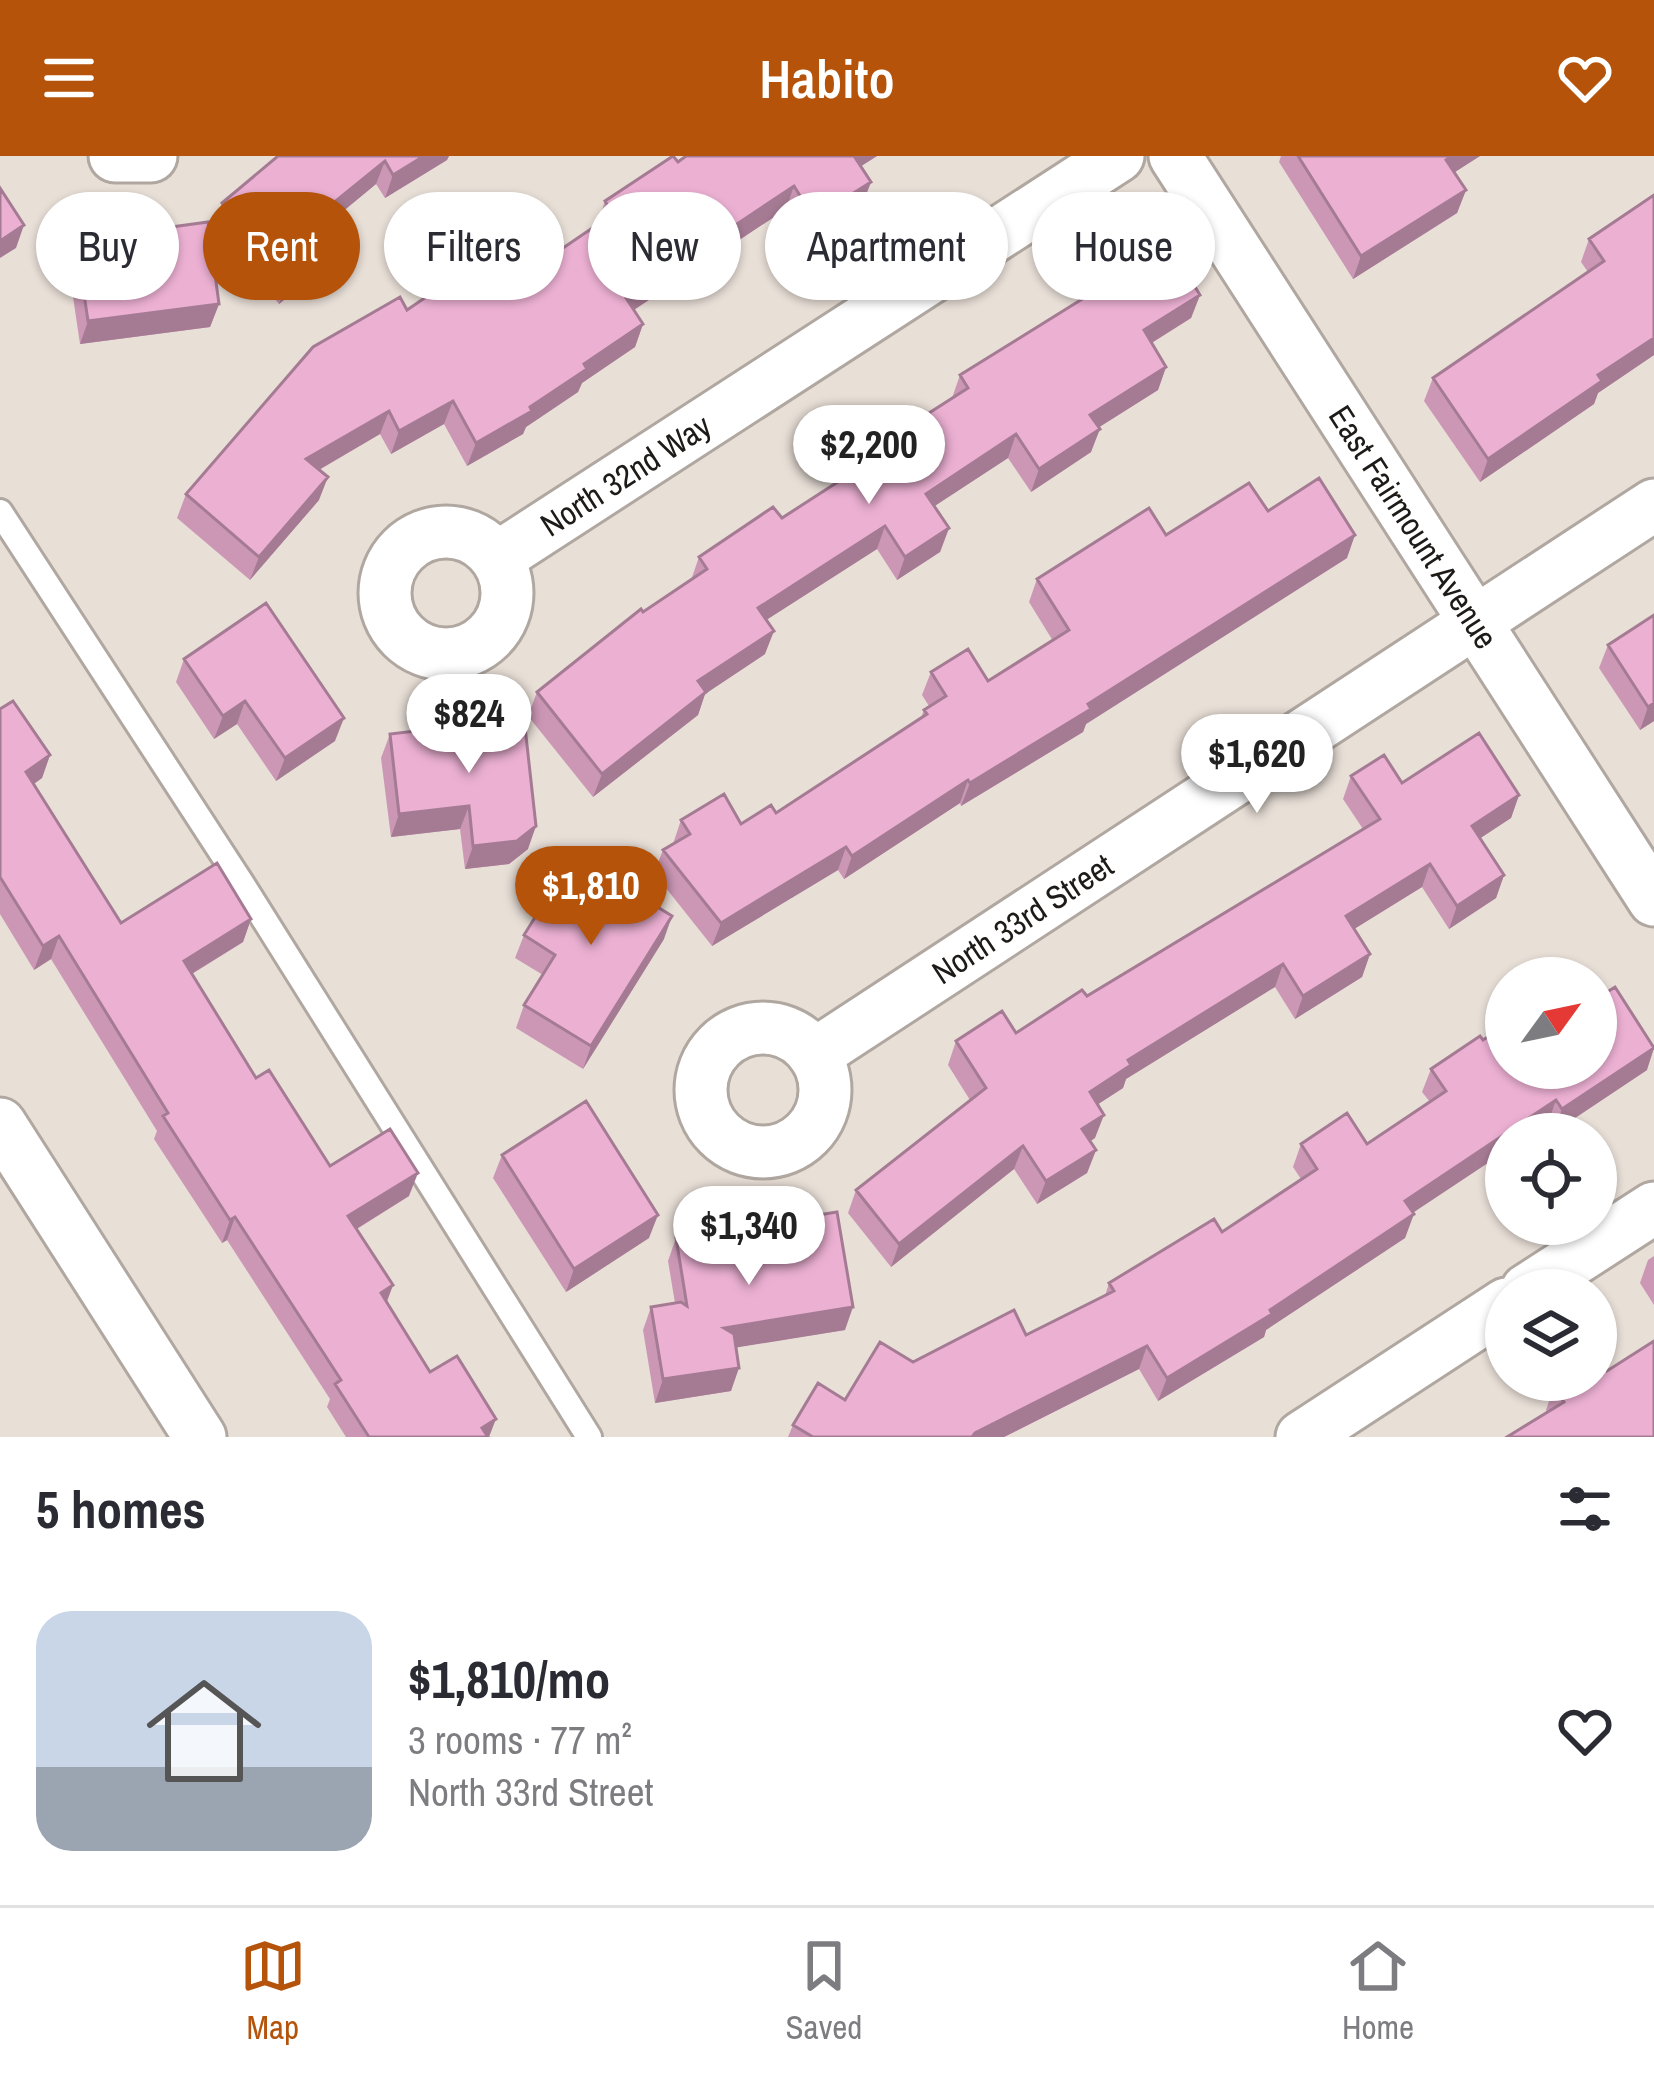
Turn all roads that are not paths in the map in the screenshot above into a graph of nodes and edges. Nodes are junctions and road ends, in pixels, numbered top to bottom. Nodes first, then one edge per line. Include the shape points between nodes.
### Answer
1 (115, 156) edge
2 (151, 156) edge
3 (1118, 156) edge
4 (1175, 156) edge
5 (1654, 505) edge
6 (0, 512) edge
7 (497, 558) dead end
8 (1476, 620) junction
9 (1654, 900) edge
10 (814, 1055) dead end
11 (0, 1124) edge
12 (1654, 1208) edge
13 (1560, 1269) edge
14 (1485, 1318) edge
15 (200, 1437) edge
16 (589, 1437) edge
17 (1302, 1437) edge

1 - 2 street
3 - 7 street, North 32nd Way
4 - 8 street, East Fairmount Avenue
5 - 8 street, North 33rd Street
6 - 16 lane
8 - 9 street, East Fairmount Avenue
8 - 10 street, North 33rd Street
11 - 15 street
12 - 13 street
14 - 17 street

